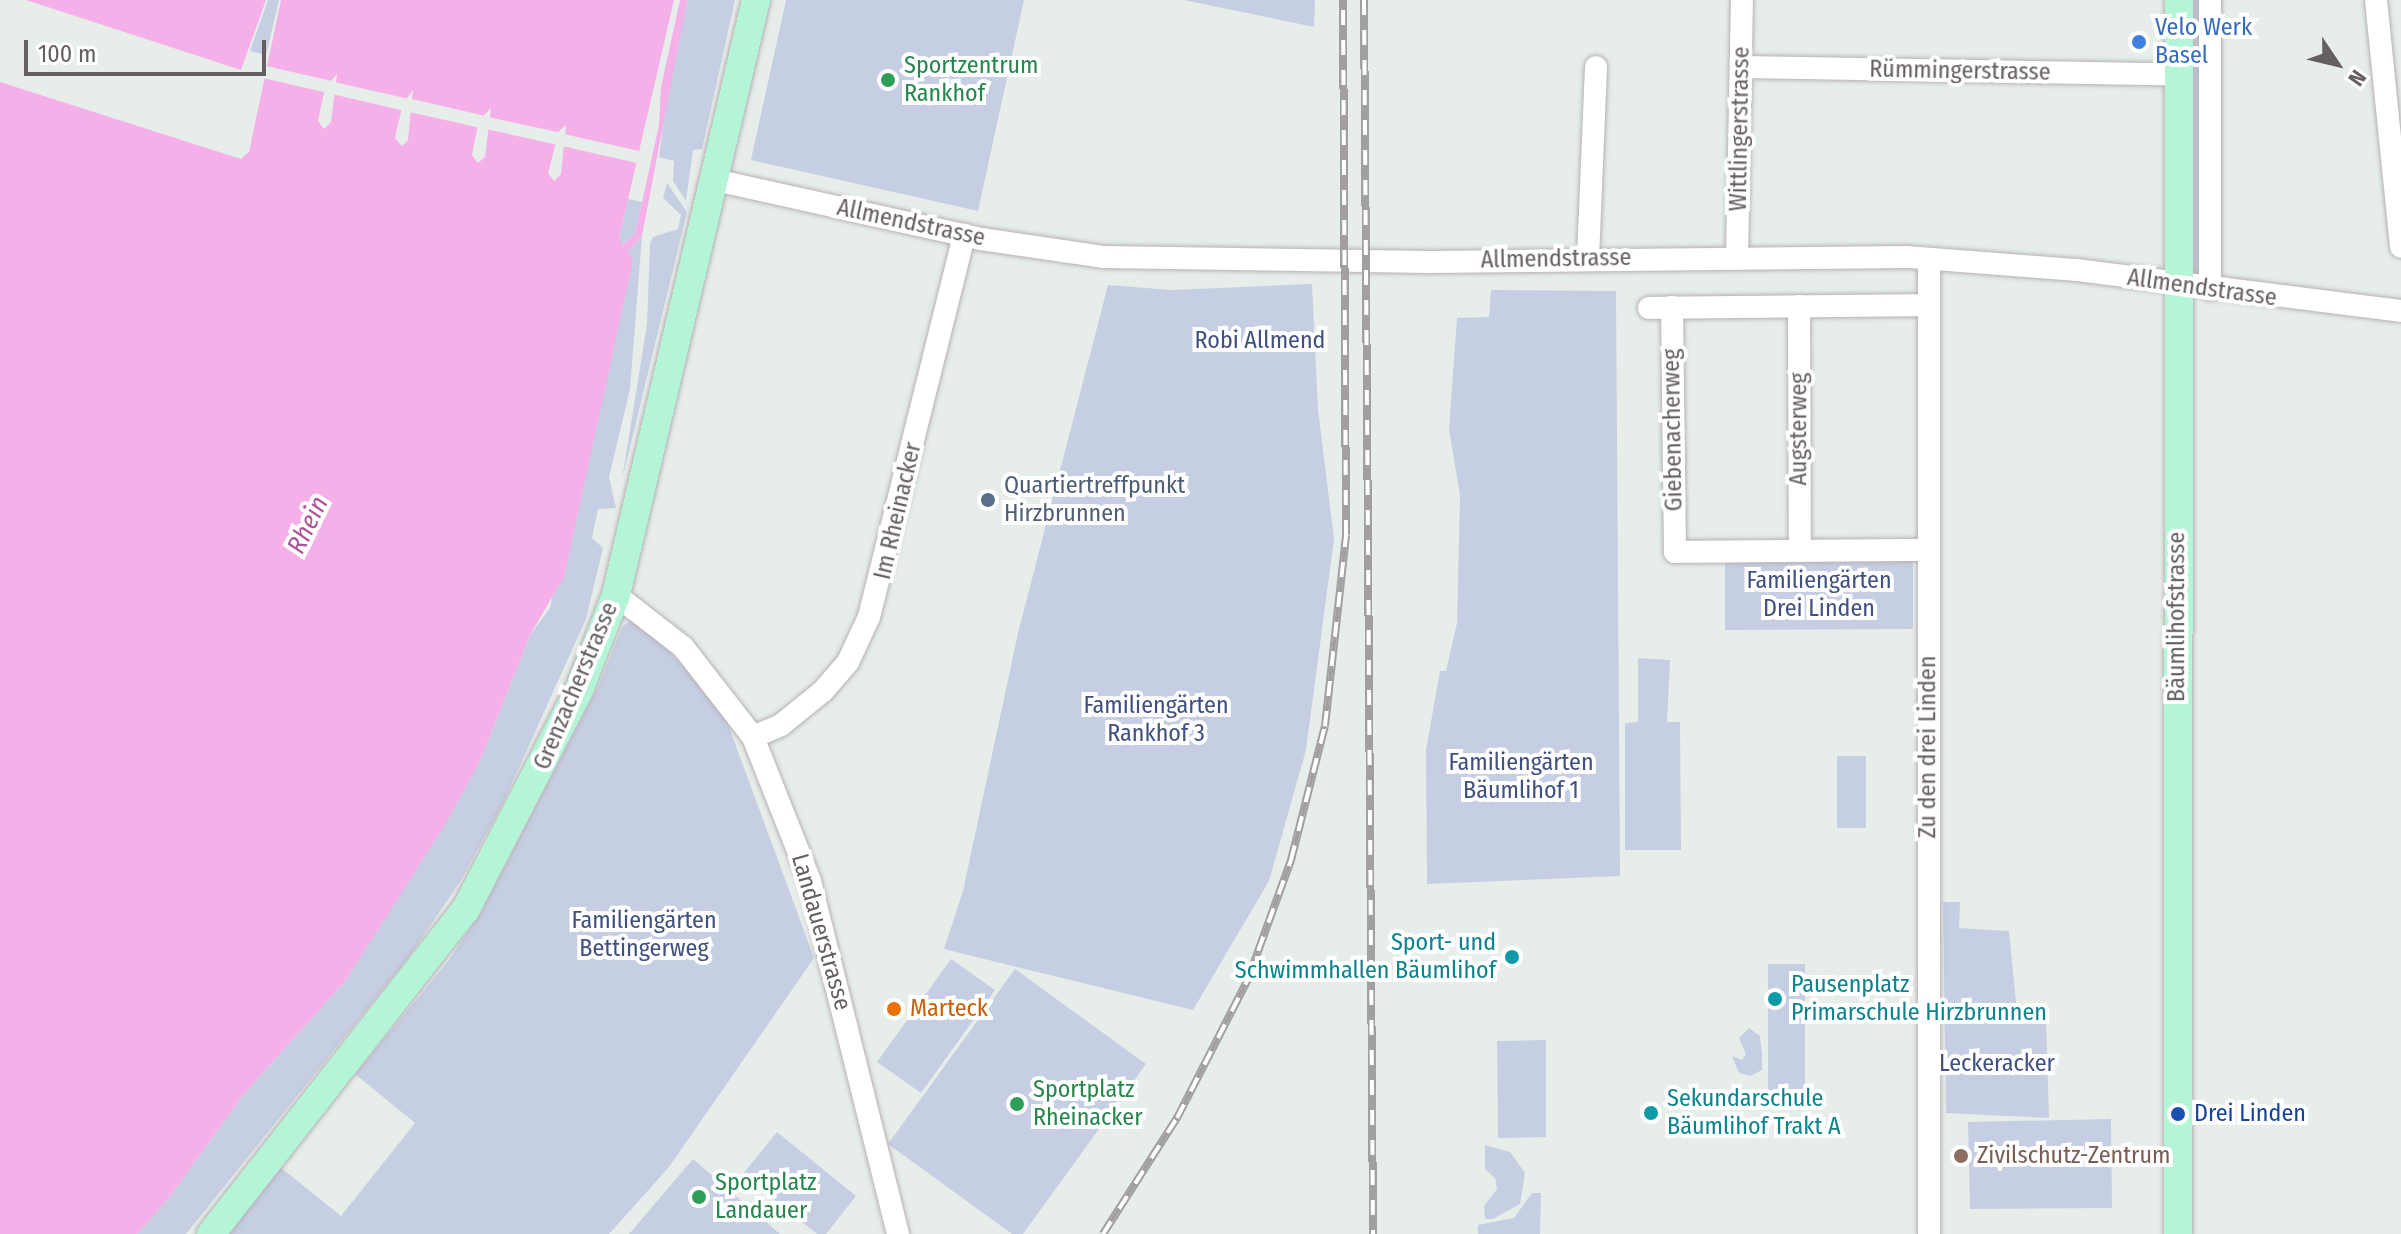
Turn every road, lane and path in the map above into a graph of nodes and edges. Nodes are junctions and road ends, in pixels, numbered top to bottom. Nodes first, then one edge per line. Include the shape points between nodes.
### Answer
1 (756, 0) edge
2 (1742, 0) edge
3 (2179, 0) edge
4 (2210, 0) edge
5 (2376, 0) edge
6 (1596, 67) dead end
7 (1741, 67) junction
8 (2179, 75) junction
9 (715, 180) junction
10 (964, 235) junction
11 (2401, 247) edge
12 (1588, 258) junction
13 (1737, 258) junction
14 (1929, 260) junction
15 (2176, 284) junction
16 (2210, 289) junction
17 (1926, 305) junction
18 (1799, 306) junction
19 (1672, 307) junction
20 (1649, 308) dead end
21 (2401, 311) edge
22 (1928, 550) junction
23 (1800, 551) junction
24 (616, 595) junction
25 (753, 737) junction
26 (211, 1234) edge
27 (898, 1234) edge
28 (1929, 1234) edge
29 (2178, 1234) edge

1 - 9 main road, Grenzacherstrasse
2 - 7 street, Wittlingerstrasse
3 - 8 main road, Bäumlihofstrasse
4 - 16 street
5 - 11 street
6 - 12 street
7 - 8 street, Rümmingerstrasse
7 - 13 street, Wittlingerstrasse
8 - 15 main road, Bäumlihofstrasse
9 - 10 street, Allmendstrasse
9 - 24 main road, Grenzacherstrasse
10 - 12 street, Allmendstrasse via 1045,250 1178,262
10 - 25 street, Im Rheinacker via 869,617 830,684 781,725
12 - 13 street, Allmendstrasse
13 - 14 street, Allmendstrasse
14 - 15 street, Allmendstrasse via 2077,270
14 - 17 street, Zu den drei Linden
15 - 16 street, Allmendstrasse
15 - 29 main road, Bäumlihofstrasse
16 - 21 street, Allmendstrasse
17 - 18 street
17 - 22 street, Zu den drei Linden
18 - 19 street
18 - 23 street, Augsterweg
19 - 20 street
19 - 23 street, Giebenacherweg via 1675,552
22 - 23 street
22 - 28 street, Zu den drei Linden
24 - 25 street, Landauerstrasse via 683,647
24 - 26 main road, Grenzacherstrasse via 579,690 466,909
25 - 27 street, Landauerstrasse via 810,881

